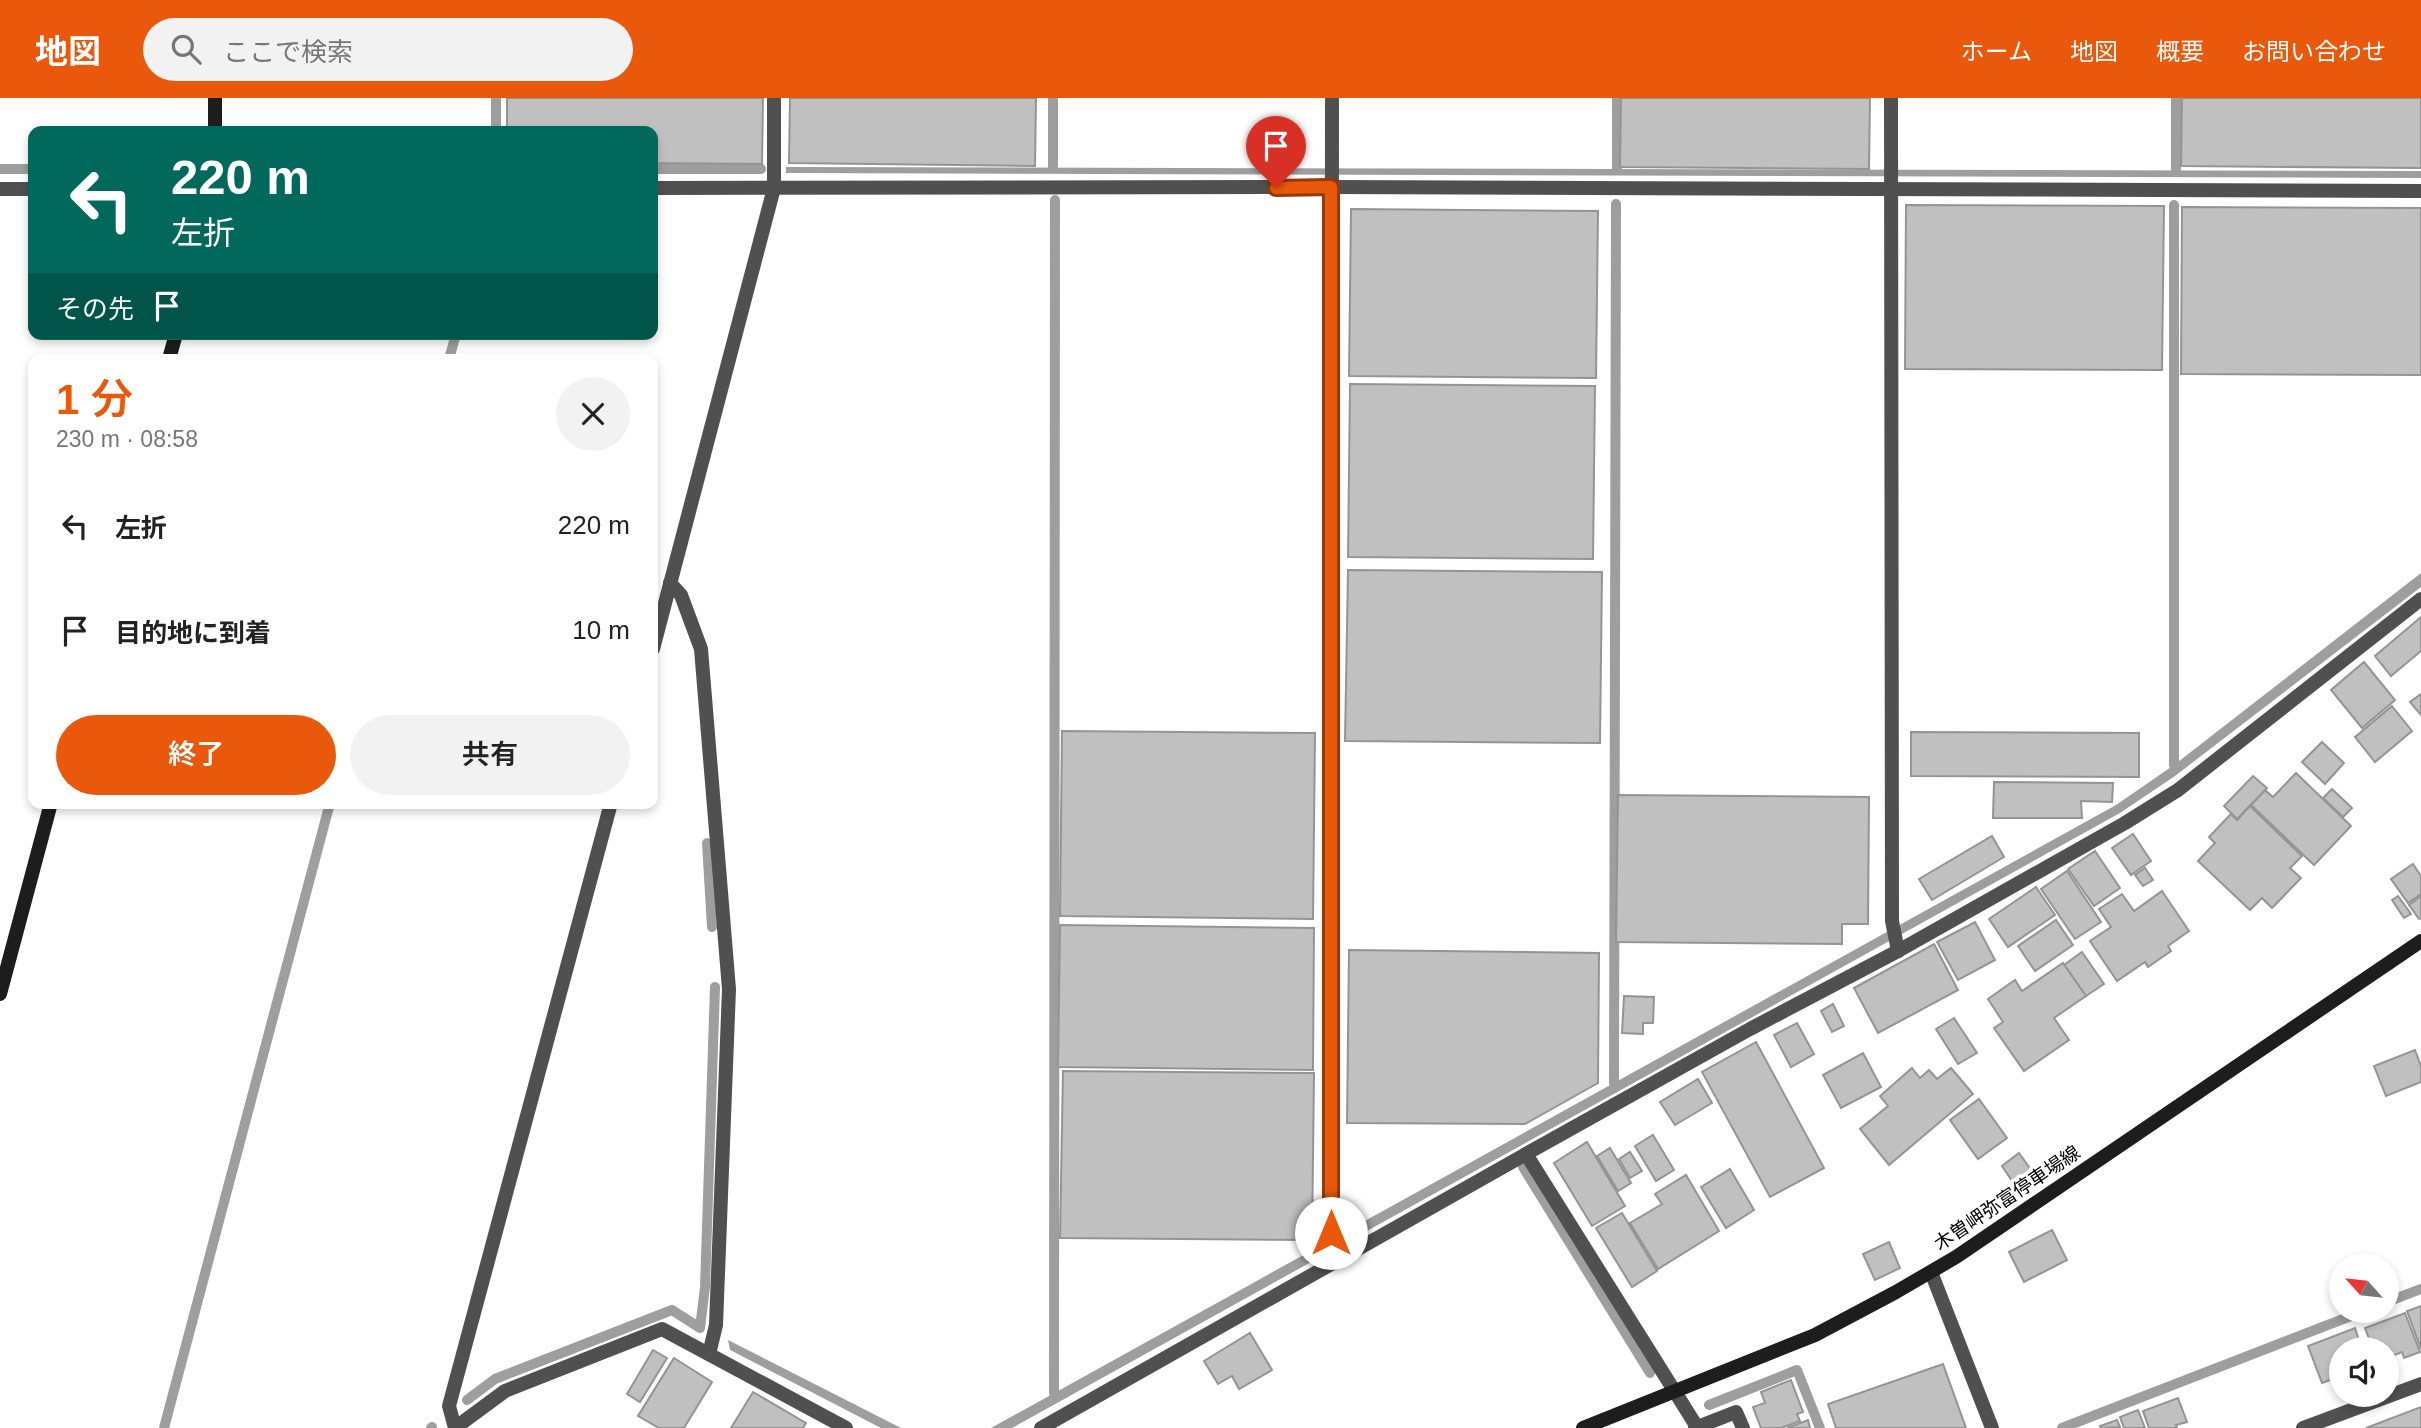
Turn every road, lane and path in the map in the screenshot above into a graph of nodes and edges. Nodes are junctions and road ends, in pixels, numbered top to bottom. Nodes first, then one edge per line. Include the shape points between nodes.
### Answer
1 (215, 98) edge
2 (774, 98) edge
3 (1332, 98) edge
4 (1891, 98) edge
5 (215, 126) edge
6 (1331, 184) junction
7 (1891, 186) junction
8 (658, 188) edge
9 (774, 188) junction
10 (0, 189) edge
11 (28, 189) edge
12 (2421, 191) edge
13 (670, 583) junction
14 (2421, 599) edge
15 (658, 630) edge
16 (49, 809) edge
17 (609, 809) edge
18 (2421, 941) edge
19 (1897, 947) junction
20 (0, 994) edge
21 (1526, 1154) junction
22 (1334, 1259) junction
23 (1931, 1272) junction
24 (709, 1354) junction
25 (2421, 1384) edge
26 (1674, 1391) junction
27 (2339, 1422) edge
28 (1605, 1424) edge
29 (846, 1428) edge
30 (1041, 1428) edge
31 (1583, 1428) edge
32 (1696, 1428) edge
33 (1743, 1428) edge
34 (1992, 1428) edge
35 (2303, 1428) edge

1 - 5 main road
2 - 9 street
3 - 6 street
4 - 7 street
6 - 7 street
6 - 9 street
6 - 22 street
7 - 12 street
7 - 19 street via 1892,921
8 - 9 street
9 - 13 street
10 - 11 street
13 - 15 street
13 - 24 street via 681,595 701,649 729,989 716,1325
14 - 19 street via 2178,790
16 - 20 main road
17 - 24 street via 449,1406 455,1428 505,1391 662,1329
18 - 23 main road, 木曽岬弥富停車場線
19 - 21 street
21 - 22 street
21 - 26 street
22 - 30 street
23 - 26 main road, 木曽岬弥富停車場線 via 1815,1335
23 - 34 street
24 - 29 street
25 - 27 street
26 - 28 main road, 木曽岬弥富停車場線
26 - 32 street
27 - 35 street
28 - 31 main road, 木曽岬弥富停車場線
32 - 33 street via 1737,1412

